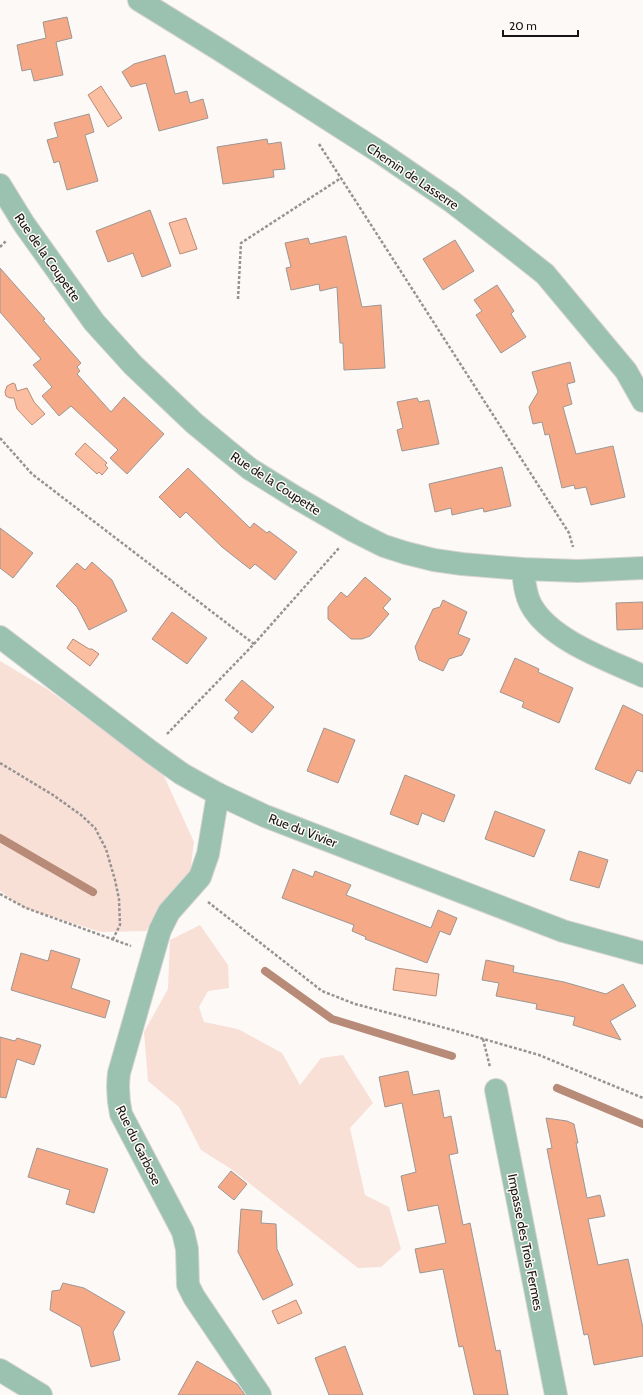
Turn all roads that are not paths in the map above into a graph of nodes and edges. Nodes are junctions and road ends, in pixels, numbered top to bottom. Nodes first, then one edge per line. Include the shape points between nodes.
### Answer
1 (139, 0) edge
2 (0, 185) edge
3 (643, 401) edge
4 (643, 568) edge
5 (523, 569) junction
6 (0, 637) edge
7 (643, 676) edge
8 (218, 794) junction
9 (643, 953) edge
10 (496, 1090) road end
11 (0, 1370) edge
12 (41, 1395) edge
13 (260, 1395) edge
14 (556, 1395) edge

1 - 3 street, Chemin de Lasserre via 381,153 451,201 545,274 626,370
2 - 5 street, Rue de la Coupette via 24,224 94,322 133,366 194,423 250,468 295,497 384,546 434,560
4 - 5 street, Rue de la Coupette via 578,571
5 - 7 street via 529,600 537,614 548,624 580,647
6 - 8 street, Rue du Vivier via 150,752
8 - 9 street, Rue du Vivier via 265,816 563,931
8 - 13 street, Rue du Garbose via 208,854 200,877 169,912 160,930 119,1073 118,1100 121,1114 183,1232 187,1250 188,1285
10 - 14 street, Impasse des Trois Fermes
11 - 12 street

